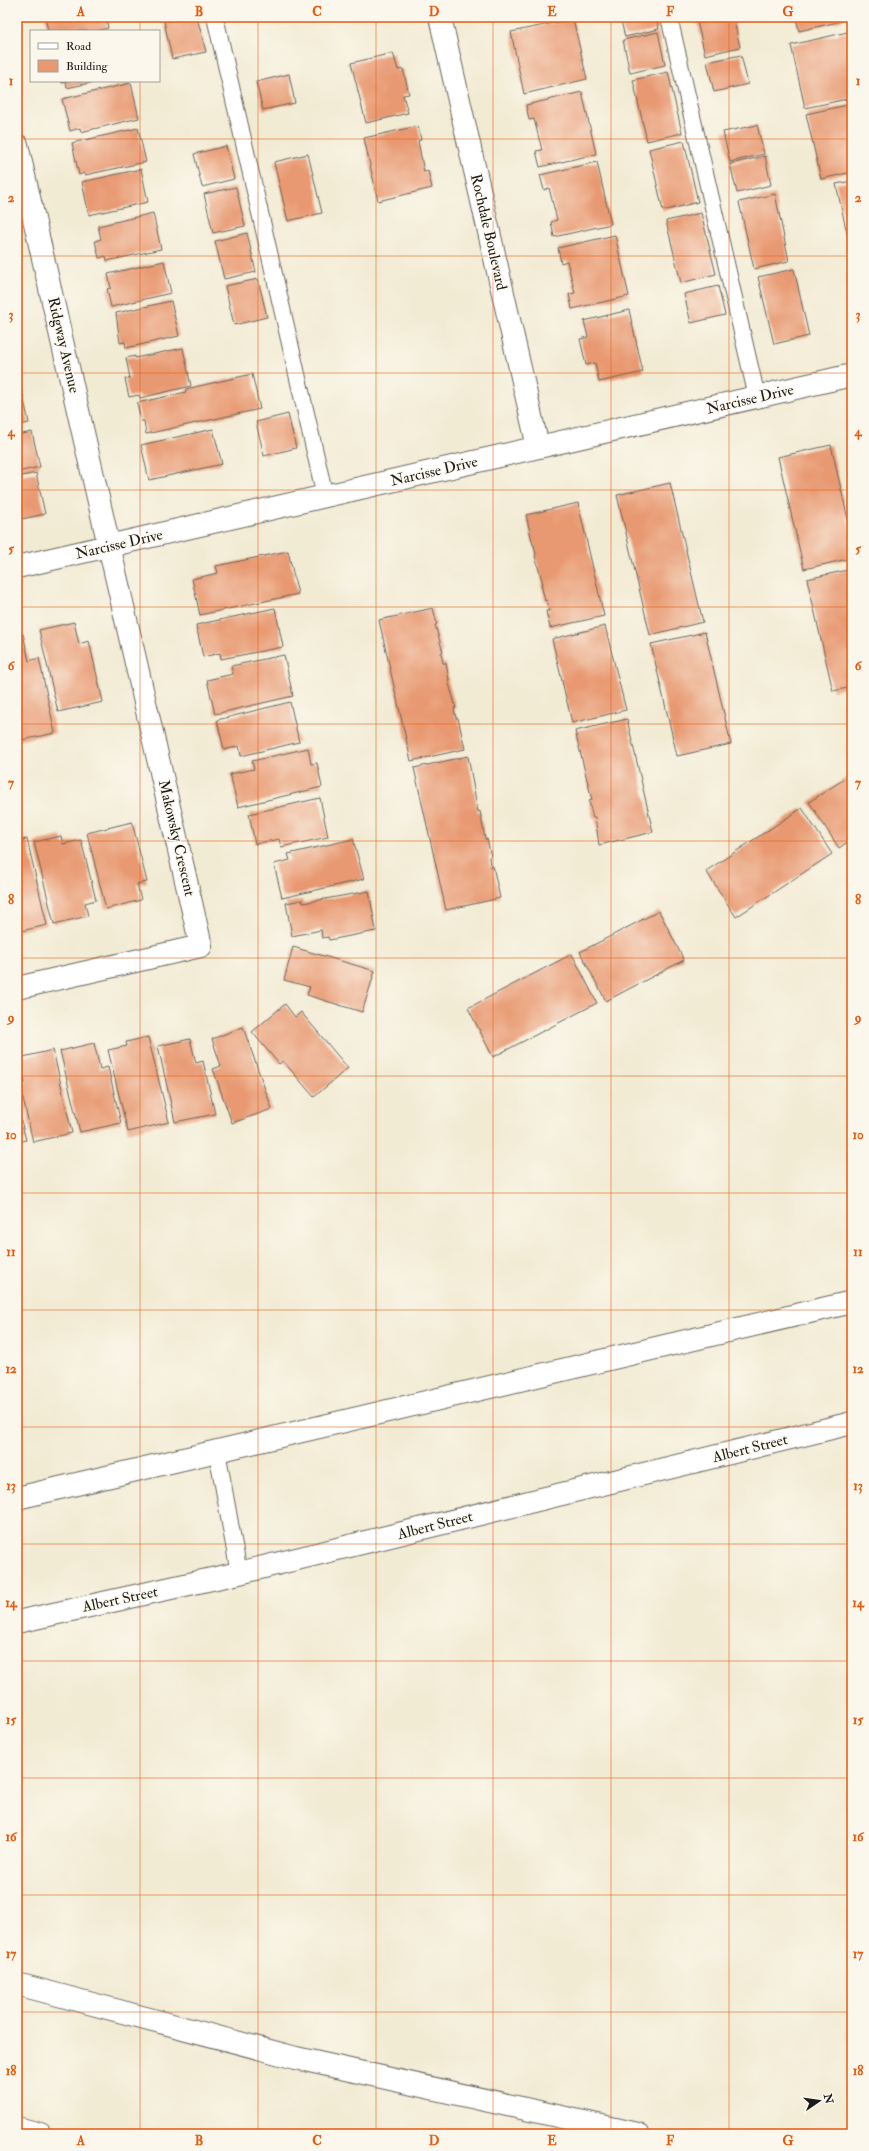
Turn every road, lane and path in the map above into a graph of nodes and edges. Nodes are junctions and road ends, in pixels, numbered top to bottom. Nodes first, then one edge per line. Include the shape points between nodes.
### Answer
1 (215, 17) edge
2 (440, 17) edge
3 (669, 17) edge
4 (17, 145) edge
5 (852, 376) edge
6 (757, 397) junction
7 (538, 447) junction
8 (325, 496) junction
9 (110, 546) junction
10 (17, 567) edge
11 (17, 988) edge
12 (852, 1294) edge
13 (852, 1302) edge
14 (809, 1312) junction
15 (852, 1423) edge
16 (217, 1451) junction
17 (17, 1498) edge
18 (239, 1572) junction
19 (17, 1622) edge
20 (17, 1984) edge
21 (17, 2128) edge
22 (40, 2134) edge
23 (638, 2134) edge

1 - 8 lane
2 - 7 main road, Rochdale Boulevard
3 - 6 lane
4 - 9 main road, Ridgway Avenue
5 - 6 main road, Narcisse Drive
6 - 7 main road, Narcisse Drive
7 - 8 main road, Narcisse Drive
8 - 9 main road, Narcisse Drive
9 - 10 main road, Narcisse Drive
9 - 11 main road, Makowsky Crescent via 201,946
12 - 14 main road
13 - 14 main road
14 - 16 main road
15 - 18 main road, Albert Street
16 - 17 main road
16 - 18 lane
18 - 19 main road, Albert Street
20 - 23 main road via 296,2058
21 - 22 main road

